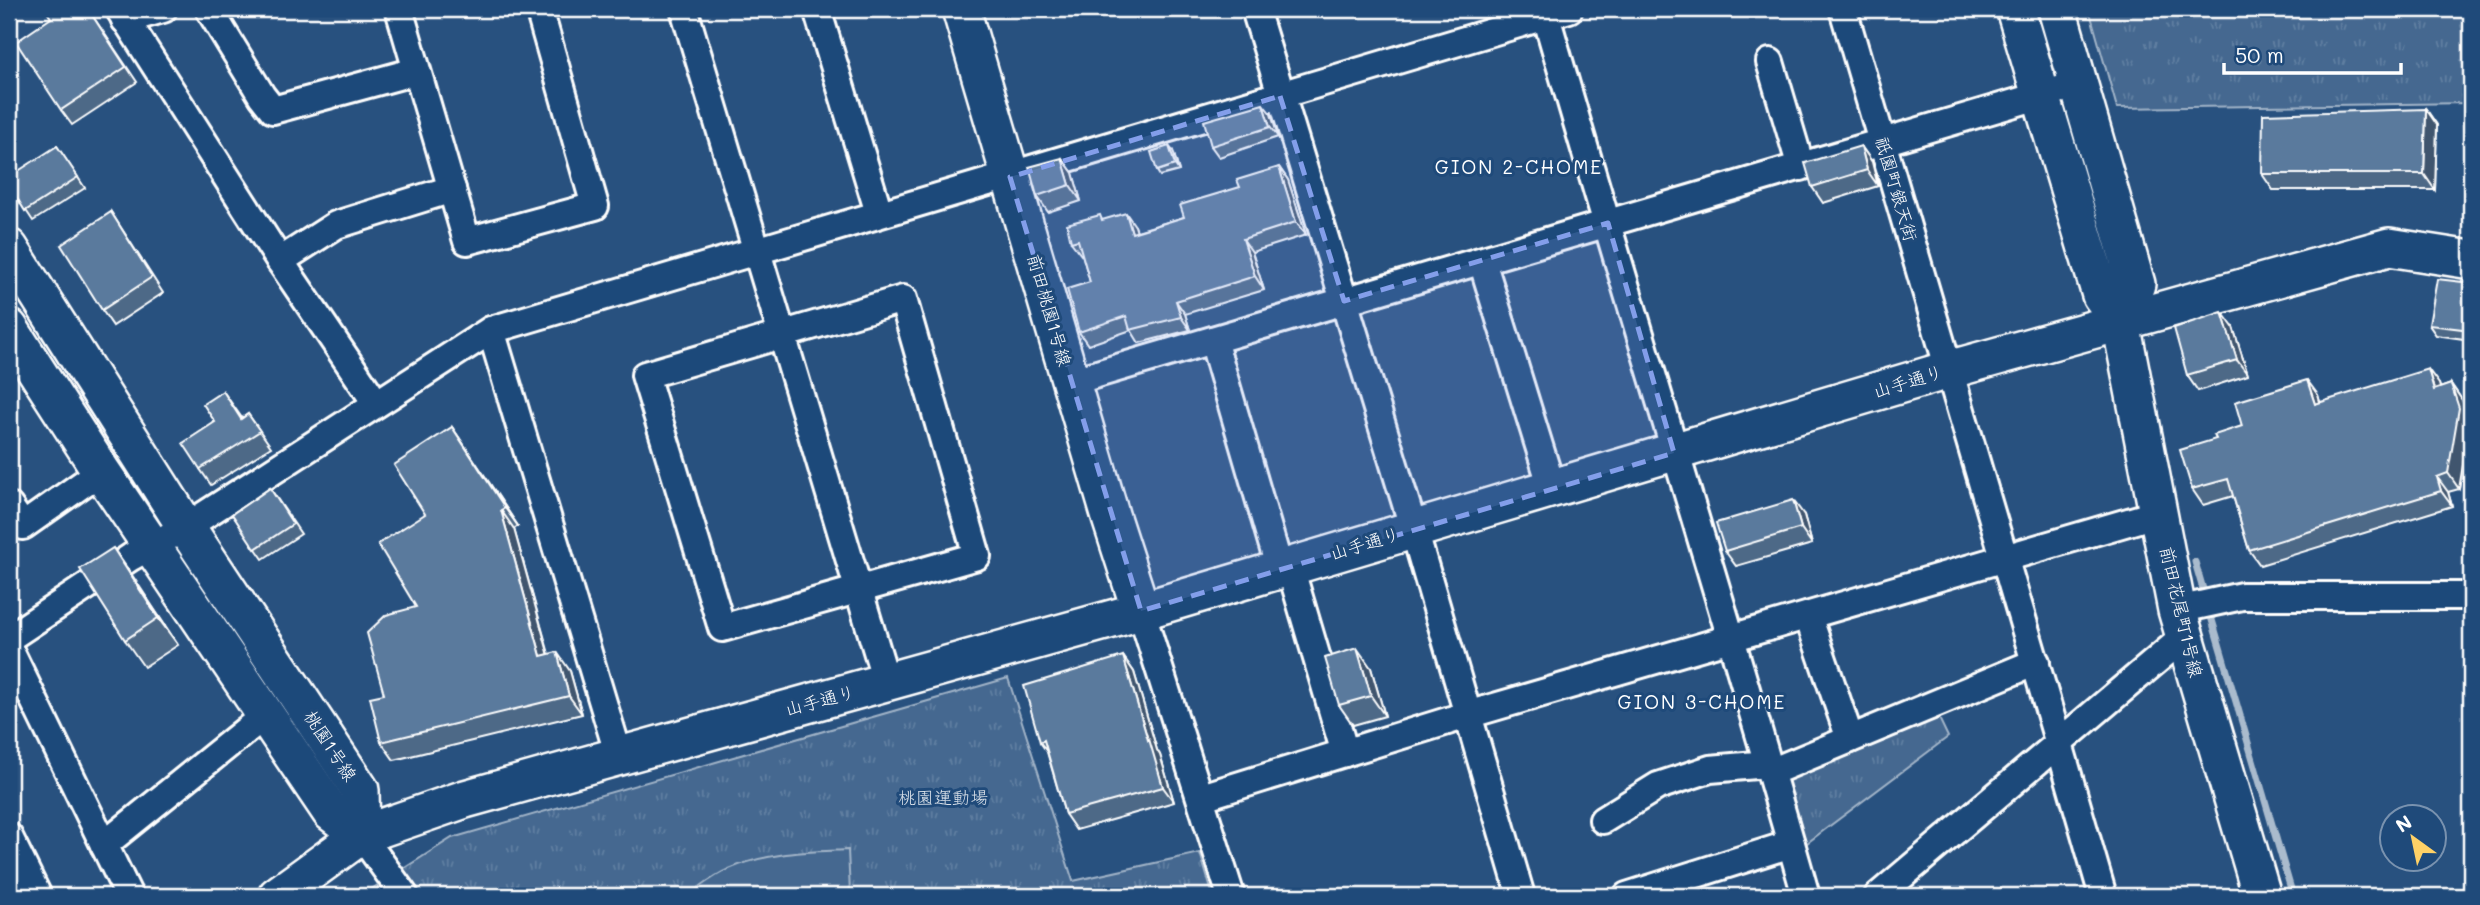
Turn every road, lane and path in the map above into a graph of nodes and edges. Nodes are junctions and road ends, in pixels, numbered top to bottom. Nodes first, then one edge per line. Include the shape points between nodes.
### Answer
1 (163, 9) edge
2 (209, 9) edge
3 (399, 9) edge
4 (539, 9) edge
5 (684, 9) edge
6 (817, 9) edge
7 (961, 9) edge
8 (1255, 9) edge
9 (1843, 9) edge
10 (2015, 9) edge
11 (2057, 9) edge
12 (1553, 11) edge
13 (122, 14) edge
14 (1770, 62) dead end
15 (416, 71) junction
16 (2079, 83) junction
17 (1280, 96) junction
18 (2041, 96) junction
19 (1882, 142) junction
20 (1801, 167) junction
21 (1010, 177) junction
22 (452, 189) junction
23 (878, 214) junction
24 (1608, 223) junction
25 (757, 252) junction
26 (11, 256) edge
27 (2471, 260) edge
28 (280, 261) junction
29 (1482, 261) junction
30 (1344, 301) junction
31 (2121, 323) junction
32 (9, 328) edge
33 (491, 330) junction
34 (783, 334) junction
35 (1213, 340) junction
36 (1948, 370) junction
37 (1070, 382) junction
38 (376, 403) junction
39 (1674, 453) junction
40 (102, 471) junction
41 (1552, 488) junction
42 (9, 506) edge
43 (2159, 513) junction
44 (186, 527) junction
45 (1414, 530) junction
46 (152, 545) junction
47 (2006, 558) junction
48 (1285, 568) junction
49 (858, 590) junction
50 (2471, 596) edge
51 (1141, 611) junction
52 (2194, 613) junction
53 (1808, 616) junction
54 (9, 638) edge
55 (1730, 639) junction
56 (9, 649) edge
57 (2036, 662) junction
58 (887, 684) junction
59 (265, 715) junction
60 (1467, 715) junction
61 (1850, 739) junction
62 (2059, 743) junction
63 (1345, 753) junction
64 (619, 756) junction
65 (1770, 768) junction
66 (1202, 797) junction
67 (1603, 820) dead end
68 (361, 835) junction
69 (9, 837) edge
70 (104, 845) junction
71 (1791, 845) junction
72 (2099, 894) edge
73 (38, 896) edge
74 (129, 896) edge
75 (277, 896) edge
76 (405, 896) edge
77 (1231, 896) edge
78 (1521, 896) edge
79 (1626, 896) edge
80 (1806, 896) edge
81 (1878, 896) edge
82 (2262, 896) edge

1 - 13 street
2 - 15 street via 273,110
3 - 15 street
4 - 22 street via 595,206 467,241
5 - 25 street
6 - 23 street
7 - 21 street, 前田桃園1号線
8 - 17 street
9 - 19 street, 祇園町銀天街
10 - 18 street, 前田花尾町1号線
11 - 16 street
12 - 17 street
12 - 24 street
13 - 28 street
14 - 20 street
15 - 22 street
16 - 18 street
16 - 31 street via 2136,284
17 - 21 street
17 - 30 street
18 - 19 street
18 - 31 street, 前田花尾町1号線 via 2101,295
19 - 20 street
19 - 36 street, 祇園町銀天街
20 - 24 street
21 - 23 street
21 - 37 street, 前田桃園1号線
22 - 28 street via 336,225
23 - 25 street
24 - 29 street
24 - 39 street
25 - 33 street
25 - 34 street
26 - 44 street, 桃園1号線
27 - 31 street, 山手通り via 2389,247
28 - 38 street
29 - 30 street
29 - 41 street
30 - 35 street
30 - 45 street
31 - 36 street, 山手通り
31 - 43 street, 前田花尾町1号線
32 - 40 street, 桃園1号線
33 - 38 street
33 - 64 street
34 - 49 street
34 - 49 street via 903,299 977,555
34 - 49 street via 645,375 722,628
35 - 37 street
35 - 48 street
36 - 39 street, 山手通り
36 - 47 street, 祇園町銀天街
37 - 51 street, 前田桃園1号線
38 - 44 street
39 - 41 street, 山手通り
39 - 55 street
40 - 42 street via 23,526
40 - 46 street, 桃園1号線
41 - 45 street, 山手通り
43 - 47 street
43 - 52 street, 前田花尾町1号線
44 - 46 street
44 - 68 street, 桃園1号線 via 360,790
45 - 48 street, 山手通り
45 - 60 street
46 - 54 street
46 - 59 street, 桃園1号線
47 - 53 street
47 - 57 street, 祇園町銀天街
48 - 51 street, 山手通り
48 - 63 street
49 - 58 street
50 - 52 street via 2242,596
51 - 58 street, 山手通り
51 - 66 street
52 - 62 street
52 - 82 street, 前田花尾町1号線
53 - 55 street
53 - 61 street
55 - 60 street
55 - 65 street
56 - 70 street
57 - 61 street
57 - 62 street, 祇園町銀天街
58 - 64 street, 山手通り
59 - 68 street, 桃園1号線 via 331,812
59 - 70 street
60 - 63 street
60 - 78 street
61 - 65 street
62 - 72 street, 祇園町銀天街
62 - 81 street
63 - 66 street
64 - 68 street, 山手通り via 466,799
65 - 67 street via 1710,769 1658,786
65 - 71 street
66 - 77 street
68 - 75 street, 山手通り
68 - 76 street
69 - 73 street
70 - 74 street
71 - 79 street
71 - 80 street

